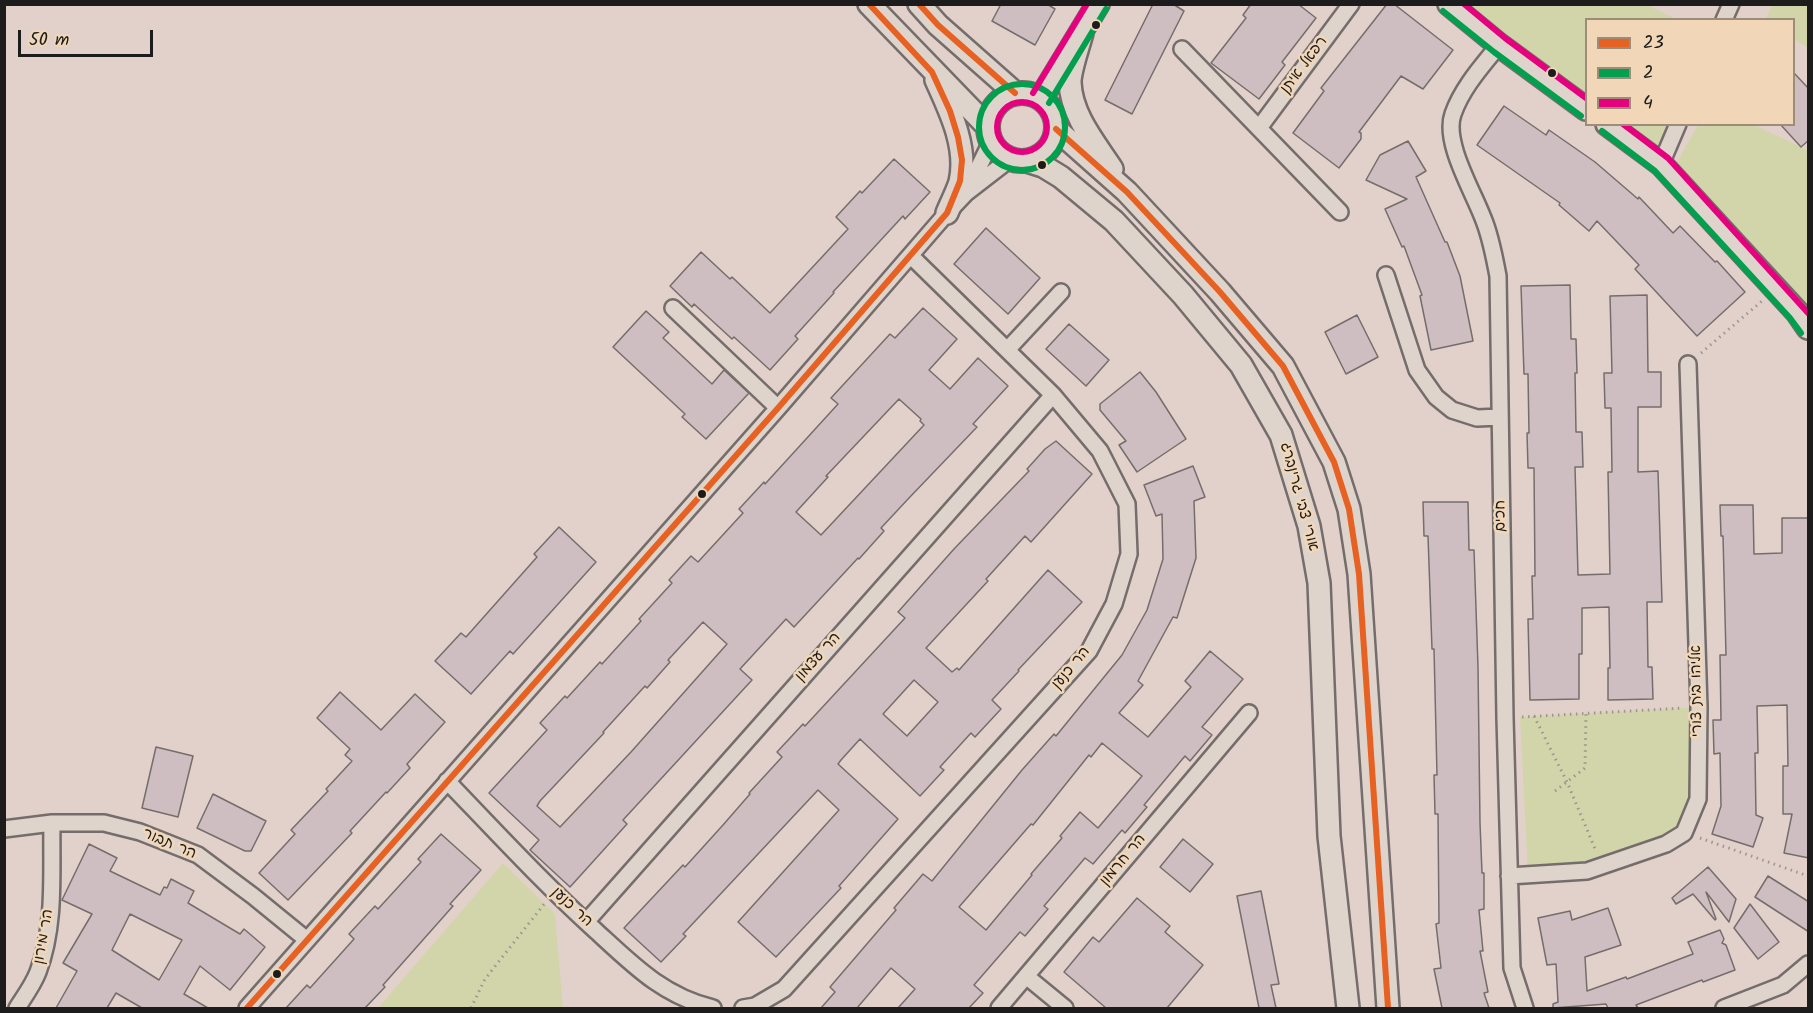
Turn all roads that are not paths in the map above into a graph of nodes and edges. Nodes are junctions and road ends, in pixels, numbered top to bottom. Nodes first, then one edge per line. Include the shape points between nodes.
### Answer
1 (869, 4) edge
2 (919, 4) edge
3 (1098, 4) edge
4 (1351, 4) edge
5 (1449, 4) edge
6 (1731, 4) edge
7 (1725, 18) edge
8 (1082, 33) junction
9 (1499, 45) junction
10 (1182, 50) dead end
11 (932, 72) junction
12 (1015, 93) junction
13 (1041, 98) junction
14 (1585, 108) edge
15 (1610, 126) edge
16 (1677, 126) edge
17 (1258, 128) junction
18 (1056, 129) junction
19 (989, 135) junction
20 (1018, 160) junction
21 (1661, 164) junction
22 (1127, 192) junction
23 (966, 193) junction
24 (1341, 212) dead end
25 (947, 213) junction
26 (911, 256) junction
27 (1386, 275) dead end
28 (1061, 292) dead end
29 (673, 309) dead end
30 (1809, 328) edge
31 (1007, 350) junction
32 (1688, 364) road end
33 (1053, 395) junction
34 (778, 408) junction
35 (1500, 417) junction
36 (1249, 713) dead end
37 (447, 781) junction
38 (52, 823) junction
39 (4, 829) edge
40 (1509, 876) junction
41 (586, 922) junction
42 (307, 940) junction
43 (1809, 964) edge
44 (1026, 976) junction
45 (17, 1008) edge
46 (247, 1008) edge
47 (713, 1008) edge
48 (743, 1008) edge
49 (999, 1008) edge
50 (1065, 1008) edge
51 (1348, 1008) edge
52 (1388, 1008) edge
53 (1525, 1008) edge
54 (1724, 1008) edge

1 - 11 main road
2 - 12 main road via 938,26
3 - 8 main road
4 - 17 street, רפאל איתן
5 - 9 main road
6 - 7 street
8 - 13 main road
8 - 22 main road via 1070,80 1073,102
9 - 14 main road
9 - 35 street, חכים via 1469,82 1452,114 1450,132 1460,167 1492,242 1498,276
10 - 17 street
11 - 19 main road via 976,114
11 - 25 main road via 950,111 962,160 960,181
12 - 13 main road
12 - 19 main road via 992,109
13 - 18 main road via 1052,111
15 - 21 main road
16 - 21 street
17 - 24 street
18 - 20 main road via 1047,150 1038,157
18 - 22 main road
19 - 20 main road via 1003,155
19 - 23 street
20 - 23 street
20 - 51 main road, אורי צבי גרינברג via 1043,166 1061,177 1114,221 1241,365 1281,435 1309,526 1320,584 1329,836
21 - 30 main road
22 - 52 main road via 1283,366 1334,462 1349,509 1359,574
23 - 25 street
25 - 26 street
26 - 31 street, הר כנען
26 - 34 street
27 - 35 street via 1417,370 1436,397 1452,410 1477,418
28 - 31 street
29 - 34 street
31 - 33 street, הר כנען
32 - 40 street, אליהו בית צורי via 1699,707 1698,799 1684,832 1666,844 1587,870
33 - 41 street, הר עצמון
33 - 48 street, הר כנען via 1100,451 1127,504 1129,554 1114,604 1089,651 784,989 755,1006
34 - 37 street
35 - 40 street, חכים
36 - 44 street, הר חרמון
37 - 41 street, הר כנען
37 - 42 street
38 - 39 street, הר תבור
38 - 42 street, הר תבור via 104,823 140,832 198,855
38 - 45 street, הר מירון via 51,921 38,974
40 - 53 street, חכים via 1512,969
41 - 47 street, הר כנען via 648,978 692,1003
42 - 46 street
43 - 54 street via 1783,985
44 - 49 street, הר חרמון
44 - 50 street

